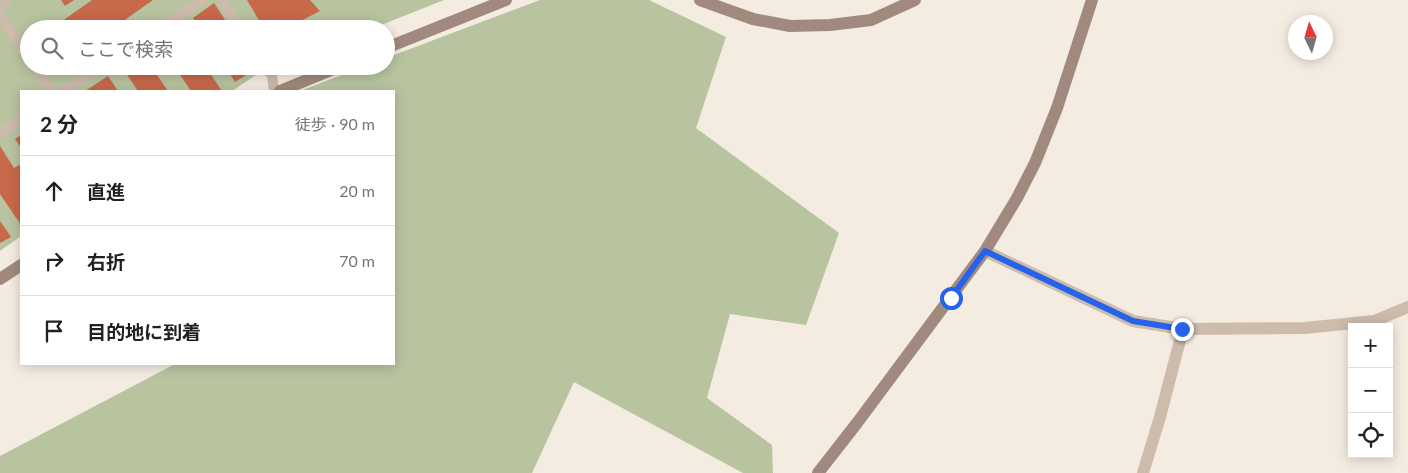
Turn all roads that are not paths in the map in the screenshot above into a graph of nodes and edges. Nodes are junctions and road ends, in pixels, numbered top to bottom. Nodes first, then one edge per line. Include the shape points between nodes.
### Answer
1 (7, 0) edge
2 (202, 0) edge
3 (222, 0) edge
4 (506, 0) edge
5 (700, 0) edge
6 (915, 0) edge
7 (1092, 0) edge
8 (0, 6) edge
9 (0, 16) edge
10 (172, 20) edge
11 (234, 20) edge
12 (395, 44) edge
13 (20, 45) edge
14 (40, 75) edge
15 (87, 75) edge
16 (271, 75) edge
17 (319, 75) edge
18 (51, 90) edge
19 (65, 90) edge
20 (274, 90) edge
21 (282, 90) edge
22 (20, 120) edge
23 (0, 133) edge
24 (985, 251) junction
25 (20, 265) edge
26 (0, 279) edge
27 (1408, 307) edge
28 (1182, 329) junction
29 (818, 473) edge
30 (1142, 473) edge

1 - 8 lane
2 - 10 lane
3 - 11 lane
4 - 12 street
5 - 6 street via 752,19 790,26 830,26 871,20
7 - 24 street via 1058,108 1035,163
9 - 13 lane
14 - 18 lane
15 - 19 lane
16 - 20 lane
17 - 21 street
22 - 23 lane
24 - 28 street via 1133,321
24 - 29 street
25 - 26 street
27 - 28 street via 1374,321 1305,328
28 - 30 street

